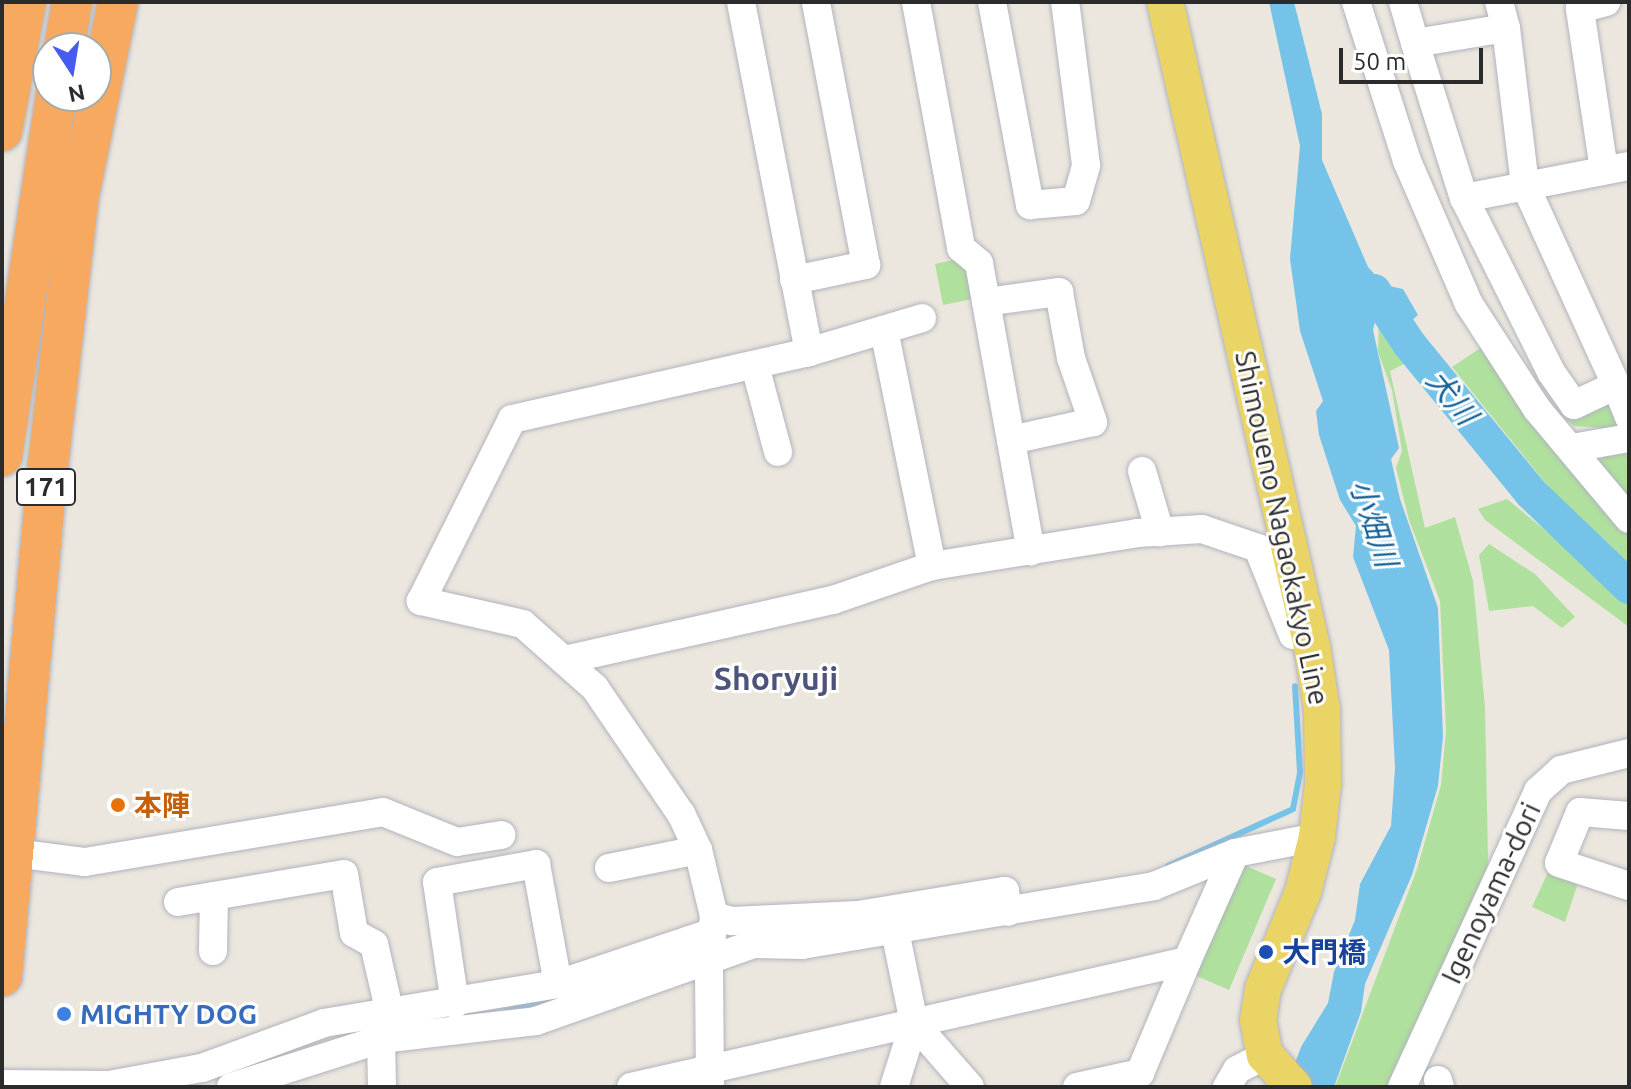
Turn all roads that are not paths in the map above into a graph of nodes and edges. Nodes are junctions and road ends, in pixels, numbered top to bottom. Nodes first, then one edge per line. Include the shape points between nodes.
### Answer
1 (26, 2) edge
2 (72, 2) edge
3 (118, 2) edge
4 (741, 2) edge
5 (816, 2) edge
6 (916, 2) edge
7 (992, 2) edge
8 (1065, 2) edge
9 (1165, 2) edge
10 (1356, 2) edge
11 (1403, 2) edge
12 (1606, 2) edge
13 (1502, 15) edge
14 (67, 32) edge
15 (1415, 43) junction
16 (54, 112) edge
17 (2, 131) edge
18 (1617, 168) edge
19 (1525, 185) junction
20 (1464, 198) junction
21 (794, 280) junction
22 (986, 302) junction
23 (922, 318) dead end
24 (884, 330) junction
25 (809, 352) junction
26 (755, 366) junction
27 (1616, 385) junction
28 (1629, 418) edge
29 (1629, 438) edge
30 (1011, 440) junction
31 (1572, 448) junction
32 (778, 452) dead end
33 (5, 463) edge
34 (48, 465) junction
35 (1142, 471) dead end
36 (1629, 519) edge
37 (1160, 532) junction
38 (1031, 551) junction
39 (932, 566) junction
40 (1312, 647) junction
41 (564, 660) junction
42 (1629, 753) edge
43 (1629, 816) edge
44 (501, 835) dead end
45 (1317, 837) junction
46 (698, 850) junction
47 (14, 853) junction
48 (1235, 853) junction
49 (609, 868) dead end
50 (1629, 886) edge
51 (214, 896) junction
52 (178, 902) dead end
53 (1008, 912) junction
54 (714, 924) junction
55 (895, 931) junction
56 (213, 951) dead end
57 (709, 960) junction
58 (1187, 961) junction
59 (2, 976) edge
60 (558, 984) junction
61 (455, 1004) junction
62 (389, 1009) junction
63 (914, 1023) junction
64 (381, 1039) junction
65 (1265, 1055) junction
66 (710, 1078) edge
67 (2, 1084) edge
68 (231, 1087) edge
69 (382, 1087) edge
70 (631, 1087) edge
71 (894, 1087) edge
72 (970, 1087) edge
73 (1077, 1087) edge
74 (1227, 1087) edge
75 (1294, 1087) edge
76 (1402, 1087) edge

1 - 17 highway
2 - 14 highway
3 - 34 highway, 171 via 79,195
4 - 21 street
5 - 21 street via 866,265
6 - 22 street via 961,248 979,263
7 - 8 street via 1030,205 1076,201 1086,165
9 - 40 main road, Shimoueno Nagaokakyo Line
10 - 31 street via 1407,161 1463,291 1537,409
11 - 15 street
12 - 18 street via 1580,9
13 - 15 street
13 - 19 street
15 - 20 street
16 - 33 highway
18 - 19 street
19 - 20 street
19 - 27 street
20 - 27 street via 1551,372 1574,405
21 - 25 street
22 - 30 street
22 - 30 street via 1059,292 1071,358 1093,422
23 - 24 street
24 - 25 street
24 - 39 street
25 - 26 street
26 - 32 street
26 - 41 street via 512,419 421,601 523,624
27 - 28 street
29 - 31 street
30 - 38 street
31 - 36 street
33 - 34 street
34 - 47 highway, 171
35 - 37 street
37 - 38 street
37 - 40 street via 1202,529 1258,548 1294,639
38 - 39 street
39 - 41 street via 833,600
40 - 45 main road, Shimoueno Nagaokakyo Line via 1322,710
41 - 46 street via 595,688 681,814
42 - 76 street, Igenoyama-dori via 1561,770 1538,791
43 - 50 street via 1580,812 1559,863
44 - 47 street via 457,842 383,812 85,862
45 - 48 street
45 - 65 main road, Shimoueno Nagaokakyo Line via 1303,892 1263,989 1258,1020
46 - 49 street
46 - 54 street
47 - 59 highway, 171
48 - 53 street via 1154,886
48 - 58 street
51 - 52 street
51 - 56 street
51 - 62 street via 344,874 354,933 374,944
53 - 54 street via 1005,891 858,915
53 - 55 street
54 - 57 street
54 - 60 street via 637,962
55 - 57 street via 802,945 753,944
55 - 63 street
57 - 64 street via 536,1021
57 - 66 street
58 - 63 street
58 - 73 street via 1140,1073
60 - 61 street
60 - 61 street via 536,864 437,882
61 - 62 street
62 - 67 street via 324,1023 202,1068 109,1085
63 - 66 street
63 - 71 street
63 - 72 street
64 - 68 street
64 - 69 street
65 - 74 street via 1237,1070
65 - 75 main road
66 - 70 street

